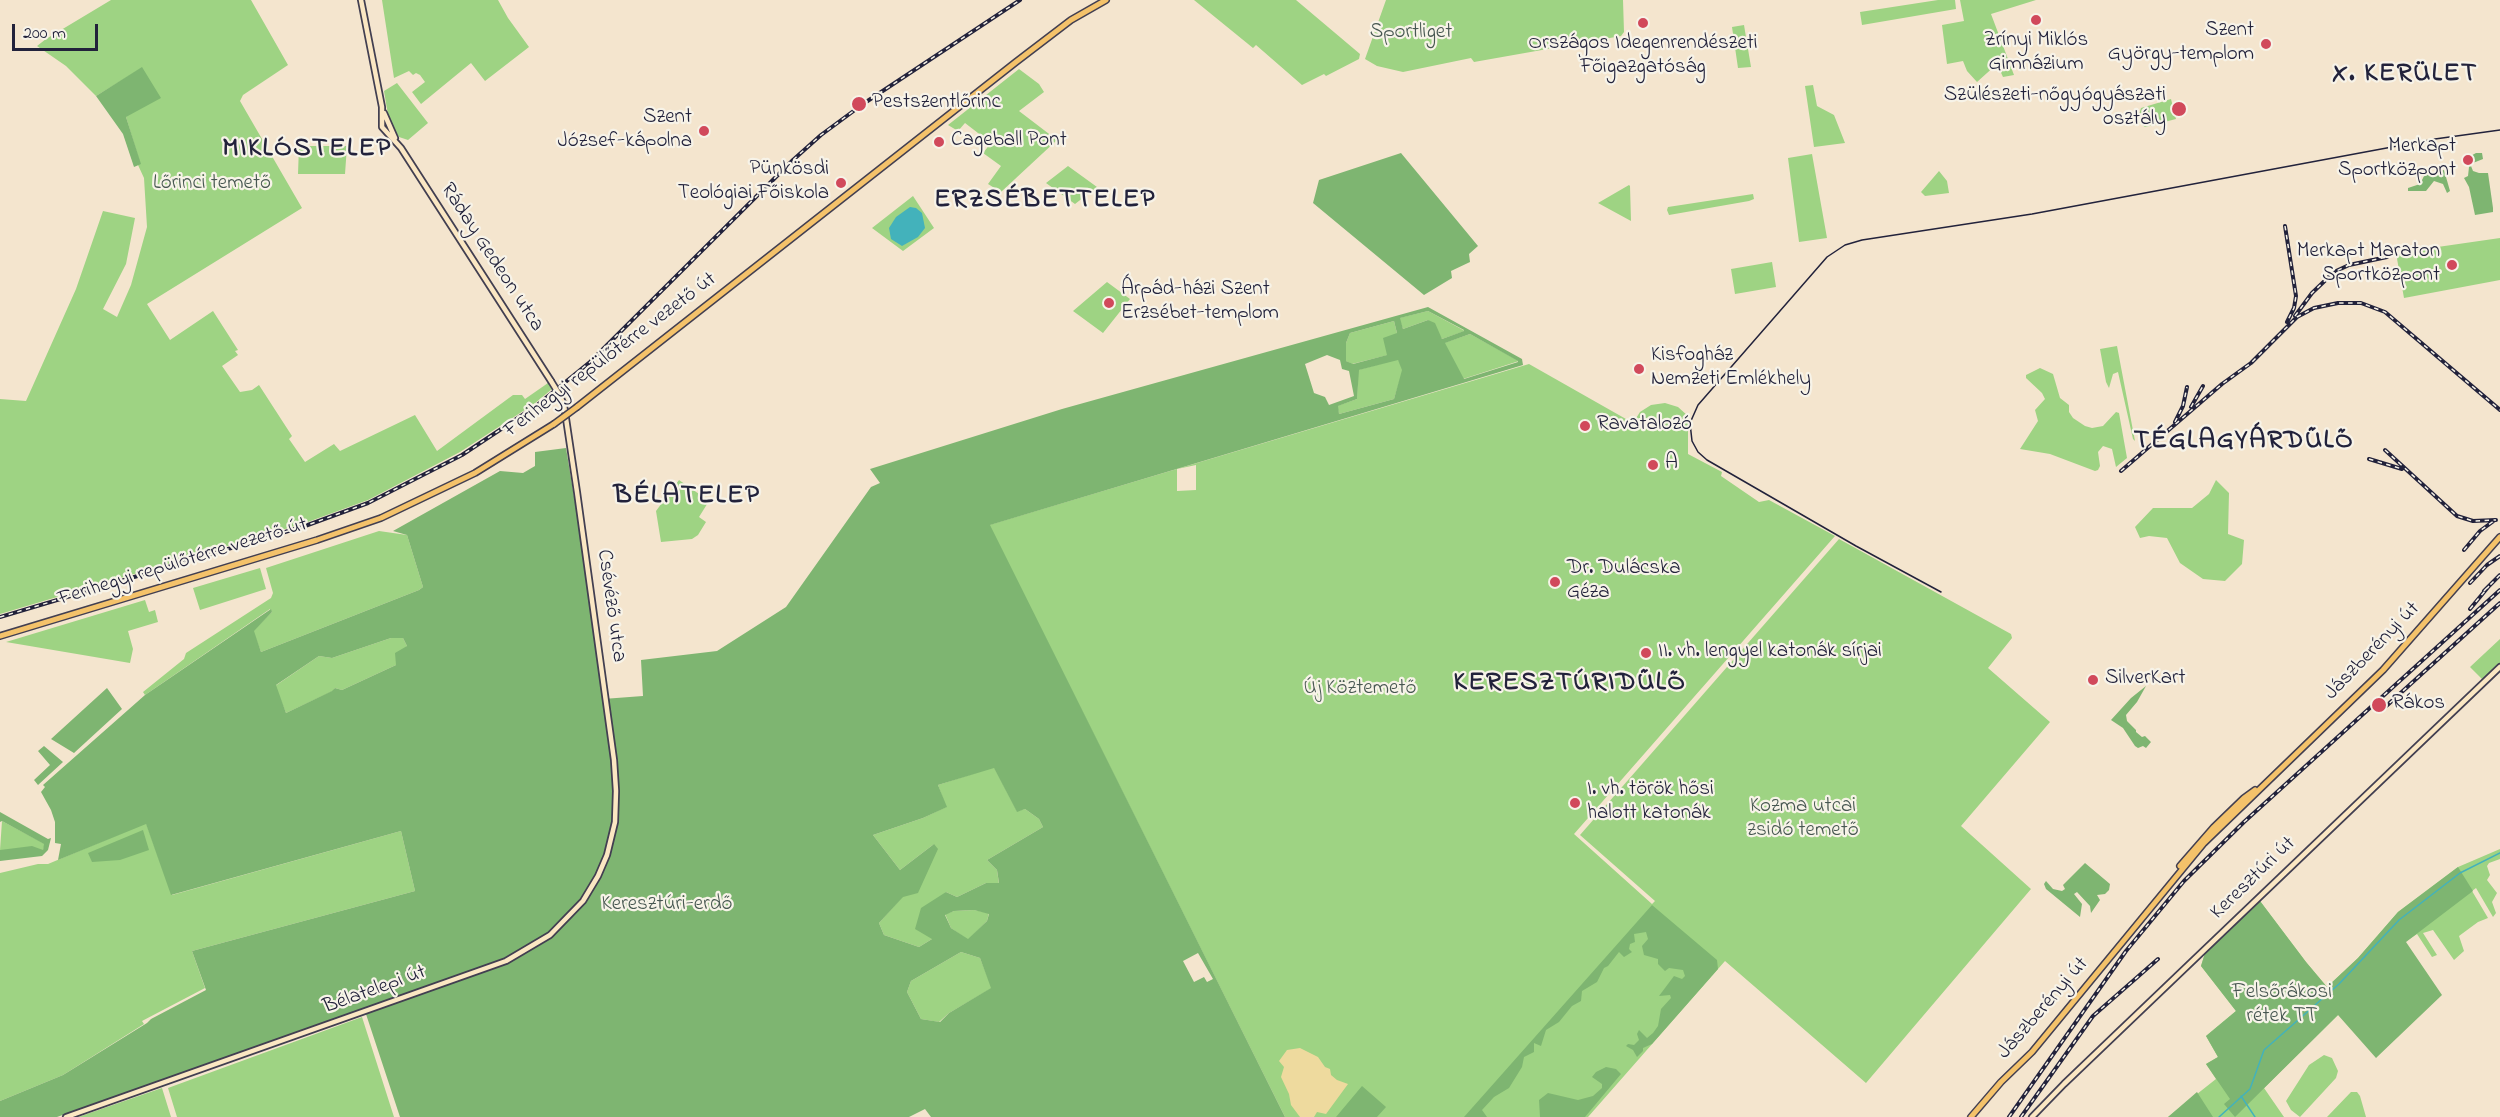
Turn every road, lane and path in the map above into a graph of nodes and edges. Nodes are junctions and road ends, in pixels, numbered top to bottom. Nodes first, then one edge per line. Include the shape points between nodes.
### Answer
1 (361, 0) edge
2 (1106, 0) edge
3 (382, 110) junction
4 (375, 120) dead end
5 (398, 142) junction
6 (565, 411) joint
7 (2500, 537) edge
8 (0, 636) edge
9 (2500, 667) edge
10 (616, 807) joint
11 (66, 1117) edge
12 (1971, 1117) edge
13 (2032, 1117) edge

1 - 3 main road
2 - 8 main road, Ferihegyi repülőtérre vezető út, bridge via 1071,20 577,407 475,473 381,518 317,540
3 - 4 main road via 381,117
3 - 5 main road
3 - 5 main road, Ráday Gedeon utca via 382,127
5 - 6 main road, Ráday Gedeon utca, bridge via 559,394
6 - 10 main road, Csévéző utca via 614,760
7 - 12 main road, Jászberényi út via 2383,670 2213,833 2032,1052
9 - 13 main road, Keresztúri út
10 - 11 main road, Bélatelepi út via 607,855 588,893 555,930 520,954

